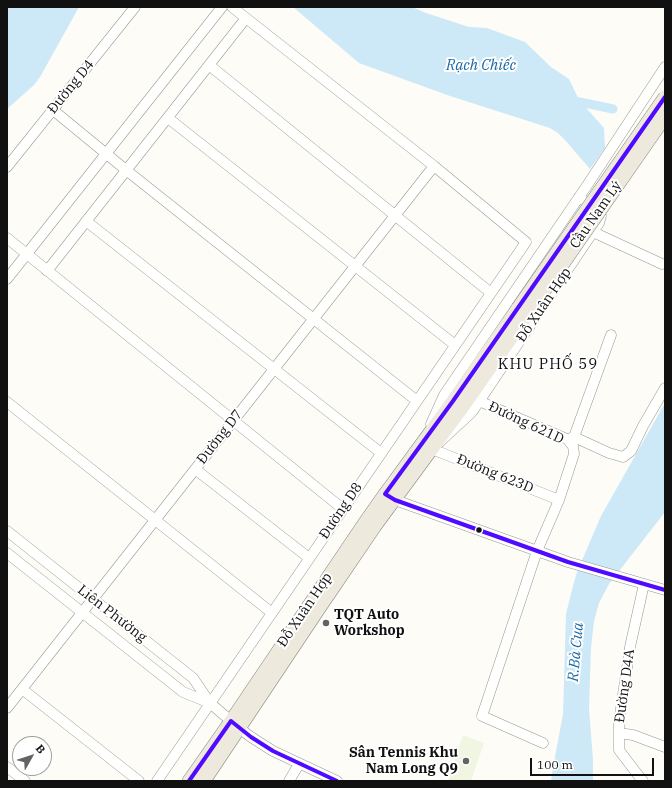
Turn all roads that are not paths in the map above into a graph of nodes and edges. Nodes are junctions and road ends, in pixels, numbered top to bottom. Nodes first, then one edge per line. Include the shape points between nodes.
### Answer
1 (135, 7) edge
2 (222, 7) edge
3 (232, 7) edge
4 (246, 18) junction
5 (209, 66) junction
6 (665, 67) edge
7 (665, 97) edge
8 (53, 110) junction
9 (665, 117) edge
10 (168, 118) junction
11 (106, 153) junction
12 (434, 166) junction
13 (7, 167) edge
14 (126, 170) junction
15 (578, 197) junction
16 (395, 216) junction
17 (86, 221) junction
18 (593, 232) junction
19 (7, 238) edge
20 (26, 254) junction
21 (662, 264) dead end
22 (355, 266) junction
23 (47, 271) junction
24 (7, 279) edge
25 (491, 293) junction
26 (523, 311) junction
27 (313, 319) junction
28 (611, 335) dead end
29 (455, 345) junction
30 (274, 369) junction
31 (665, 388) edge
32 (417, 401) junction
33 (479, 401) junction
34 (7, 402) edge
35 (233, 421) junction
36 (571, 441) junction
37 (428, 445) junction
38 (381, 453) junction
39 (195, 469) junction
40 (390, 497) junction
41 (559, 500) junction
42 (343, 509) junction
43 (155, 520) junction
44 (7, 531) edge
45 (537, 551) junction
46 (7, 554) edge
47 (309, 558) junction
48 (640, 583) junction
49 (665, 590) edge
50 (92, 598) junction
51 (82, 612) junction
52 (272, 613) junction
53 (22, 689) junction
54 (210, 703) junction
55 (7, 708) edge
56 (235, 724) junction
57 (619, 733) junction
58 (542, 743) dead end
59 (665, 746) edge
60 (299, 764) junction
61 (7, 767) edge
62 (25, 781) edge
63 (139, 781) edge
64 (157, 781) edge
65 (189, 781) edge
66 (204, 781) edge
67 (289, 781) edge
68 (338, 781) edge
69 (643, 781) edge

1 - 8 street, Đường D4
2 - 11 street
3 - 4 street
4 - 5 street
4 - 12 street
5 - 10 street
5 - 16 street
6 - 15 street, Đỗ Xuân Hợp
7 - 26 main road, Cầu Nam Lý, bridge
8 - 11 street
8 - 13 street, Đường D4
9 - 26 main road, Cầu Nam Lý, bridge
10 - 14 street
10 - 22 street
11 - 14 street
11 - 20 street
12 - 16 street, Đường D7
12 - 25 street, Đường D8 via 526,242
14 - 17 street
14 - 27 street
15 - 18 street, Đỗ Xuân Hợp via 601,216
15 - 37 street, Đỗ Xuân Hợp via 444,395
16 - 22 street, Đường D7
16 - 25 street
17 - 23 street
17 - 30 street
18 - 21 street
18 - 33 street, Đỗ Xuân Hợp
19 - 20 street
20 - 23 street
20 - 24 street
22 - 27 street, Đường D7
22 - 29 street
23 - 35 street
25 - 29 street, Đường D8
26 - 37 main road, Đỗ Xuân Hợp via 467,402
27 - 30 street, Đường D7
27 - 32 street
28 - 36 street
29 - 32 street, Đường D8
30 - 35 street, Đường D7
30 - 38 street
31 - 36 street, Đường 621D via 631,451 623,457
32 - 38 street, Đường D8
33 - 36 street, Đường 621D
33 - 37 street, Đỗ Xuân Hợp via 472,412
34 - 43 street
35 - 39 street, Đường D7
35 - 42 street
36 - 41 street via 574,454
37 - 40 main road, Đỗ Xuân Hợp
37 - 41 street, Đường 623D
38 - 42 street, Đường D8
39 - 43 street, Đường D7
39 - 47 street
40 - 45 street
40 - 56 main road, Đỗ Xuân Hợp via 375,526 322,604
41 - 45 street
42 - 47 street, Đường D8
43 - 50 street, Đường D7
43 - 52 street
44 - 50 street, Liên Phường
45 - 48 street
45 - 58 street via 482,716
46 - 51 street, Liên Phường
47 - 52 street, Đường D8
48 - 49 street
48 - 57 street, Đường D4A via 618,722
50 - 51 street, Đường D7
50 - 54 street, Liên Phường via 193,678
51 - 53 street, Đường D7
51 - 54 street, Liên Phường via 183,692
52 - 54 street, Đường D8
53 - 55 street, Đường D7
53 - 63 street
54 - 56 street, Liên Phường
54 - 64 street, Đường D8
56 - 60 street, Liên Phường via 264,746
56 - 65 main road, Đỗ Xuân Hợp
56 - 66 main road, Đỗ Xuân Hợp
57 - 59 street
57 - 69 street, Đường D4A via 619,750
60 - 67 street
60 - 68 street, Liên Phường
61 - 62 street

